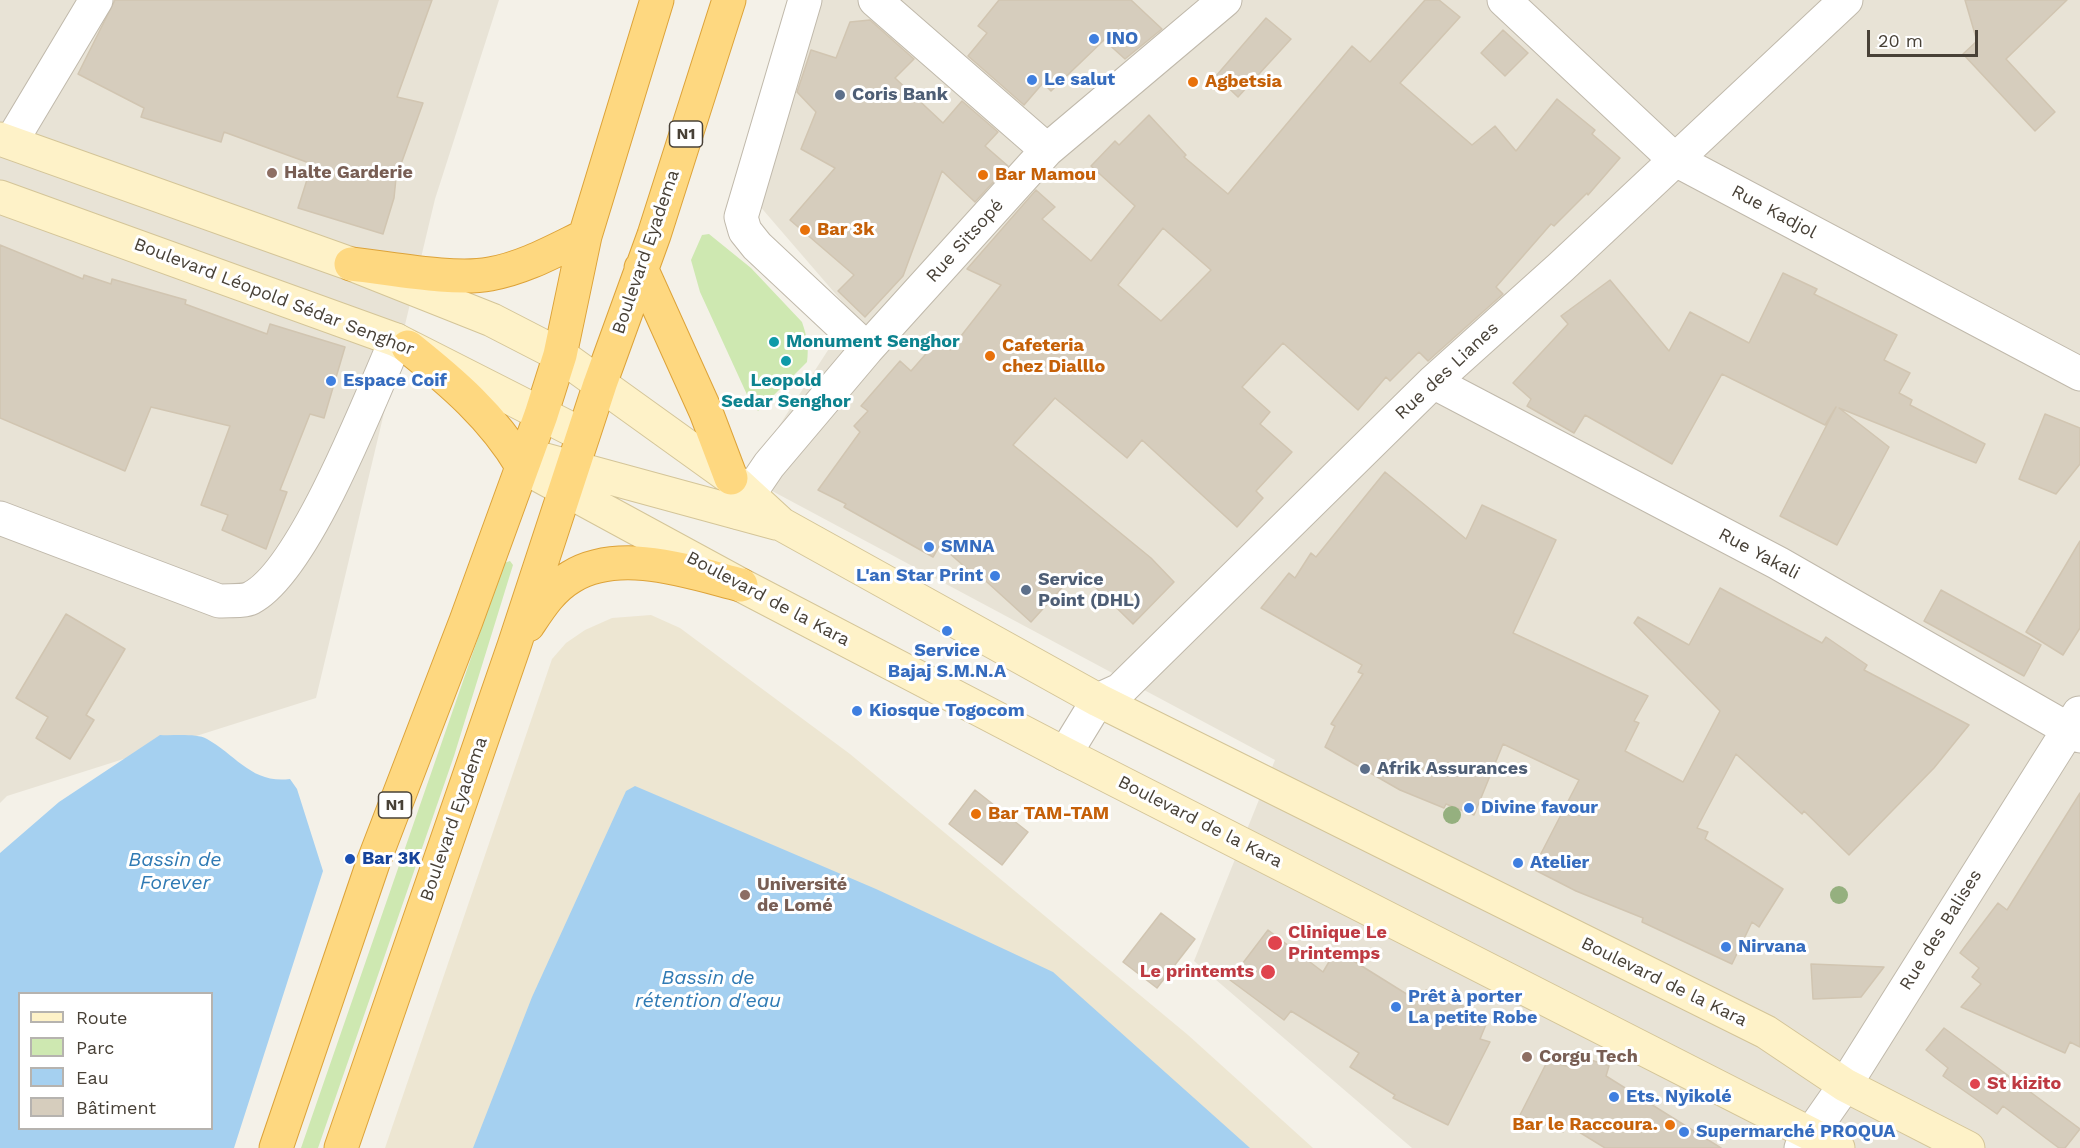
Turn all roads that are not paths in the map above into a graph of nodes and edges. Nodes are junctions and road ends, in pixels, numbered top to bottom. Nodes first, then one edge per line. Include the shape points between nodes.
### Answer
1 (96, 0) edge
2 (657, 0) edge
3 (729, 0) edge
4 (805, 0) edge
5 (876, 0) edge
6 (1225, 0) edge
7 (1504, 0) edge
8 (1845, 0) edge
9 (6, 141) edge
10 (1047, 150) junction
11 (1674, 159) junction
12 (0, 197) edge
13 (585, 236) junction
14 (351, 264) junction
15 (641, 268) junction
16 (402, 344) junction
17 (867, 349) junction
18 (560, 355) junction
19 (2080, 374) edge
20 (1433, 382) junction
21 (600, 384) junction
22 (541, 415) junction
23 (583, 435) junction
24 (524, 461) junction
25 (569, 478) junction
26 (739, 495) junction
27 (0, 518) edge
28 (741, 585) junction
29 (514, 646) junction
30 (1098, 700) junction
31 (2076, 726) edge
32 (1065, 754) junction
33 (1856, 1066) junction
34 (1814, 1142) edge
35 (276, 1148) edge
36 (341, 1148) edge
37 (1968, 1148) edge

1 - 9 street
2 - 13 highway, N1
3 - 15 highway, Boulevard Eyadema / N1
4 - 17 street via 742,224 757,246
5 - 10 street
6 - 10 street, Rue Sitsopé
7 - 11 street, Rue Kadjol
8 - 11 street, Rue des Lianes
9 - 14 main road
10 - 17 street, Rue Sitsopé
11 - 19 street, Rue Kadjol
11 - 20 street, Rue des Lianes
12 - 16 main road, Boulevard Léopold Sédar Senghor
13 - 14 highway via 521,266 488,274
13 - 18 highway, N1
14 - 18 main road, Boulevard de la Kara via 492,320
15 - 21 highway, Boulevard Eyadema / N1
15 - 26 highway
16 - 22 main road, Boulevard Léopold Sédar Senghor
16 - 24 highway via 456,386 490,419
16 - 27 street via 325,498 280,574 250,599 219,601
17 - 26 street, Rue Sitsopé
18 - 21 main road, Boulevard de la Kara
18 - 22 highway, N1
20 - 30 street, Rue des Lianes via 1120,690
20 - 31 street, Rue Yakali via 1778,563
21 - 23 highway, Boulevard Eyadema / N1
21 - 26 main road, Boulevard de la Kara
22 - 23 main road
22 - 24 highway, N1
23 - 25 highway, Boulevard Eyadema / N1
24 - 25 main road
24 - 35 highway, N1 via 373,863
25 - 26 main road, Boulevard de la Kara
25 - 28 main road, Boulevard de la Kara
25 - 29 highway, Boulevard Eyadema / N1
26 - 30 main road, Boulevard de la Kara via 781,524
28 - 29 highway via 648,565 605,564 571,577 548,596
28 - 32 main road, Boulevard de la Kara
29 - 36 highway, Boulevard Eyadema / N1
30 - 32 street
30 - 33 main road, Boulevard de la Kara via 1766,1032
31 - 33 street, Rue des Balises
32 - 34 main road, Boulevard de la Kara
33 - 34 street, Rue des Balises
33 - 37 main road, Boulevard de la Kara

